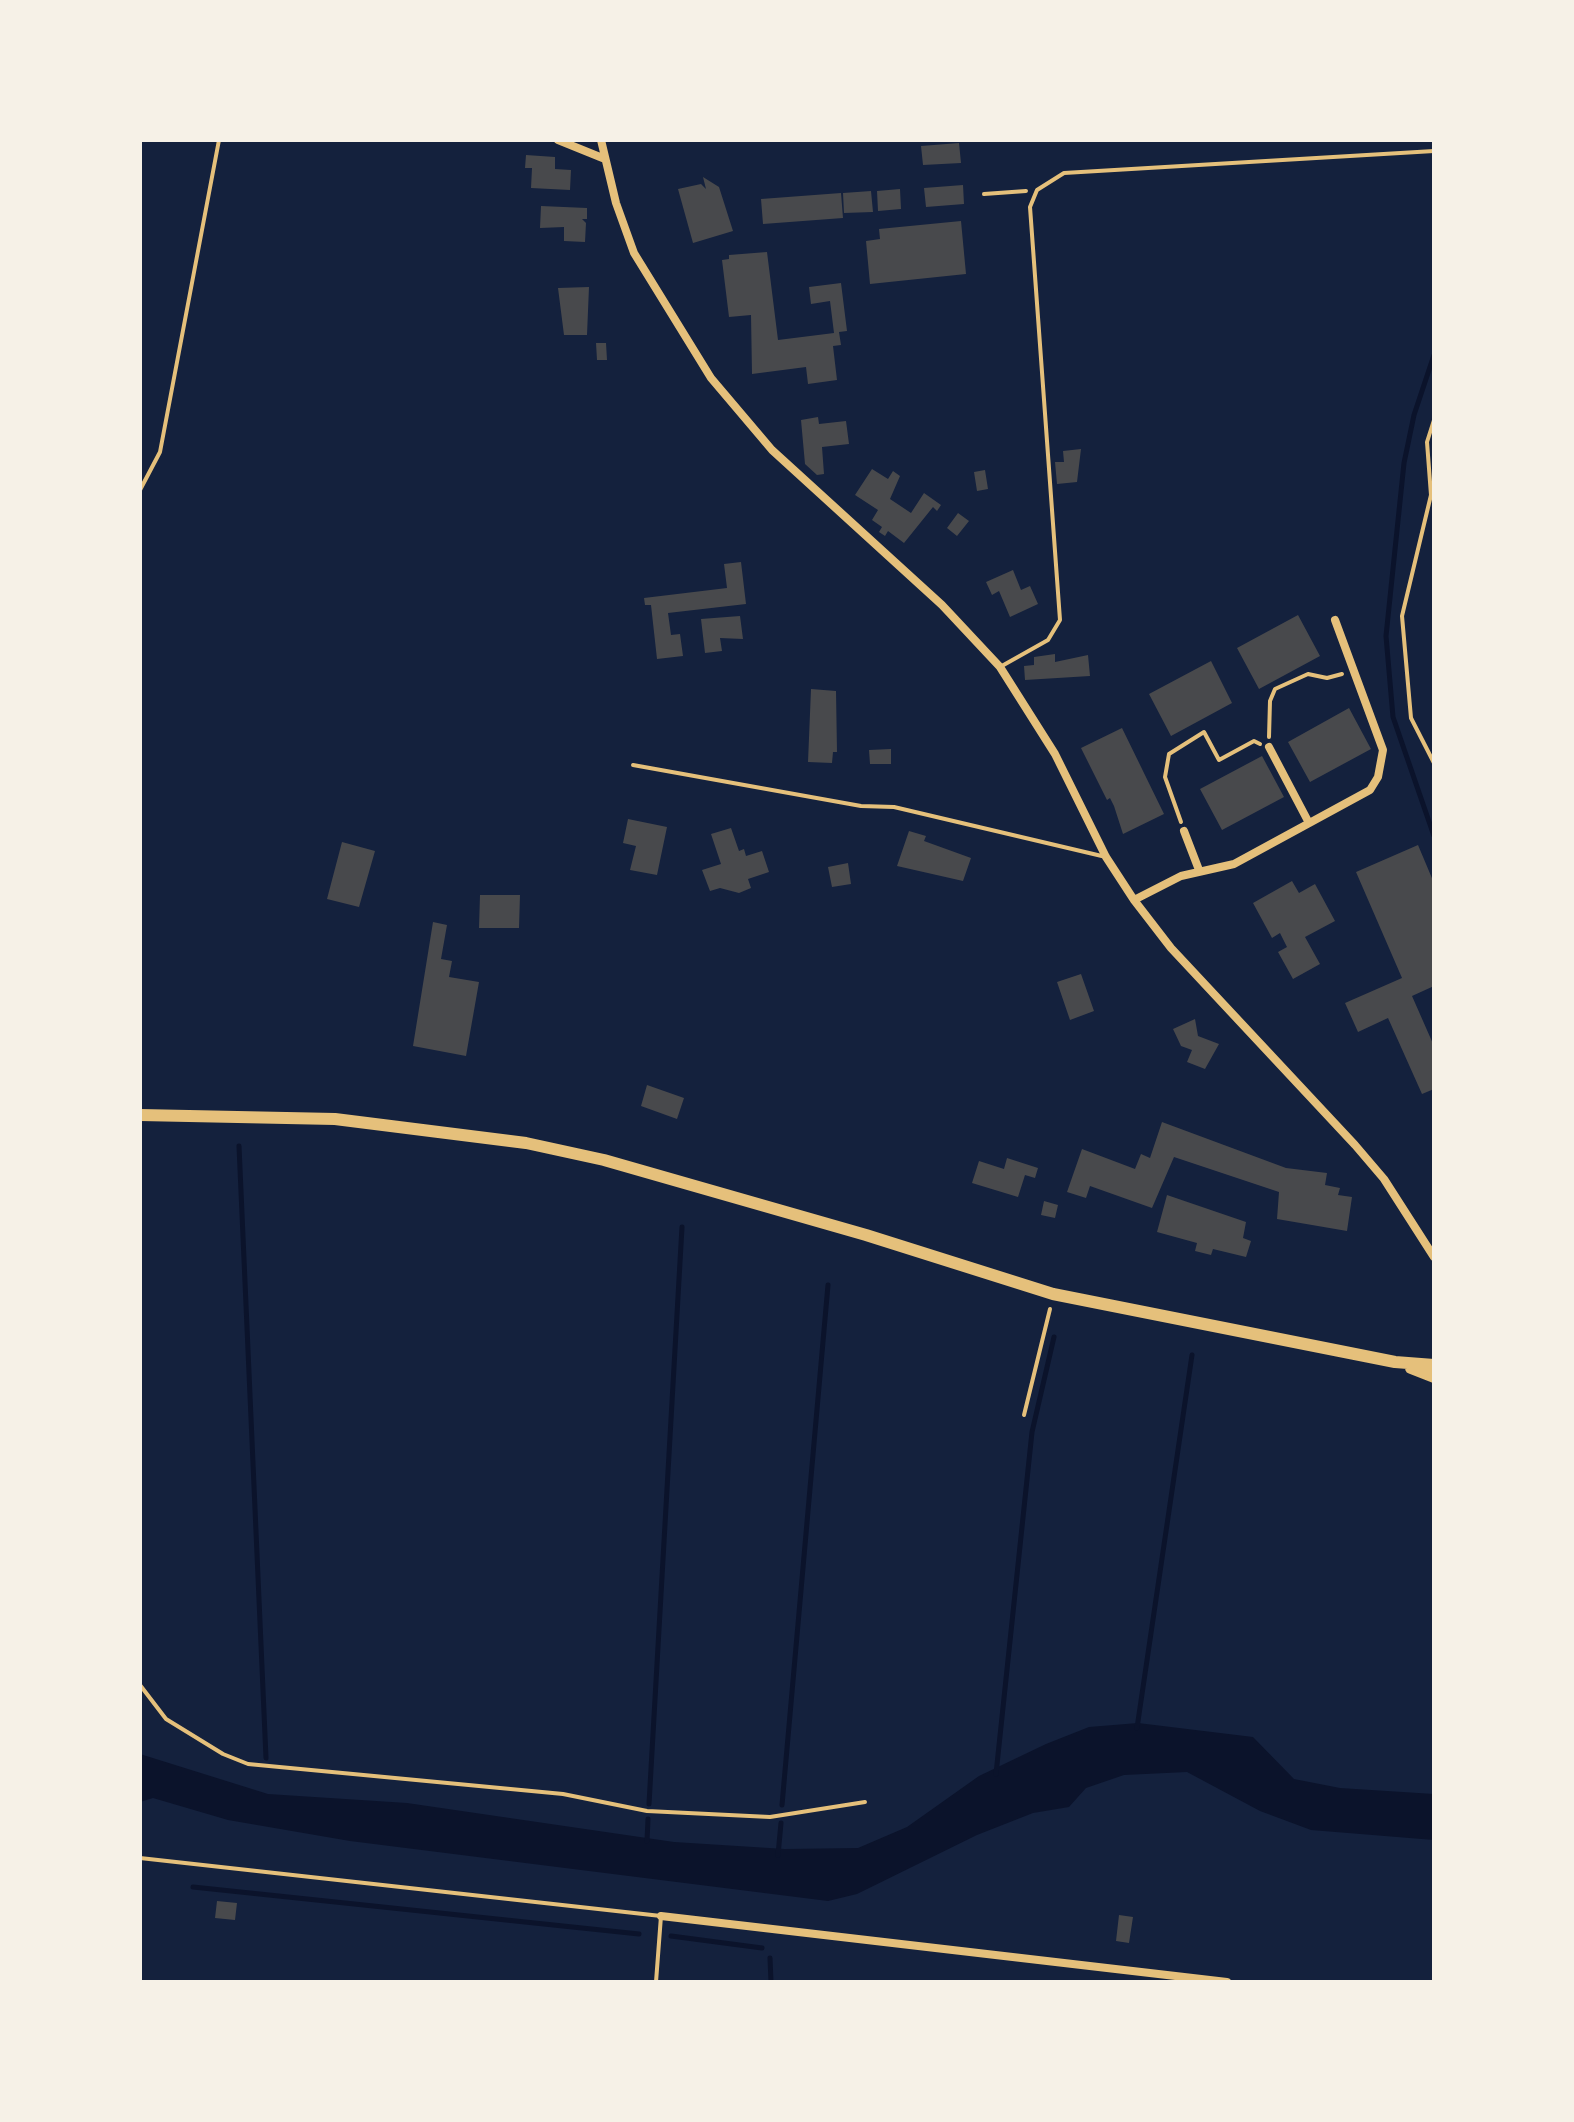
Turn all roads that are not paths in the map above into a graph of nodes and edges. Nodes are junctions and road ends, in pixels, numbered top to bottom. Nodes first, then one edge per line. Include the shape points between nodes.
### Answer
1 (558, 140) edge
2 (601, 140) edge
3 (1434, 151) edge
4 (604, 158) junction
5 (1334, 620) dead end
6 (1000, 667) junction
7 (1269, 747) road end
8 (633, 765) dead end
9 (1309, 823) junction
10 (1184, 831) road end
11 (1106, 857) junction
12 (1199, 870) junction
13 (1134, 900) junction
14 (140, 1115) edge
15 (1434, 1257) edge
16 (1394, 1362) junction
17 (1434, 1365) edge
18 (1434, 1376) edge
19 (140, 1858) edge
20 (661, 1916) junction
21 (656, 1982) edge
22 (1228, 1982) edge

1 - 4 street
2 - 4 street
3 - 6 lane via 1064,172 1034,197 1060,620 1048,640
4 - 6 street via 634,253 737,414
5 - 9 street via 1383,750 1370,790
6 - 11 street via 1055,754
7 - 9 street
8 - 11 lane via 894,807
9 - 12 street via 1234,864
10 - 12 street
11 - 13 street
12 - 13 street
13 - 15 street via 1355,1144
14 - 16 main road via 334,1119 526,1143 849,1230 1053,1294
16 - 17 main road
16 - 18 main road
19 - 20 lane
20 - 21 lane
20 - 22 street

